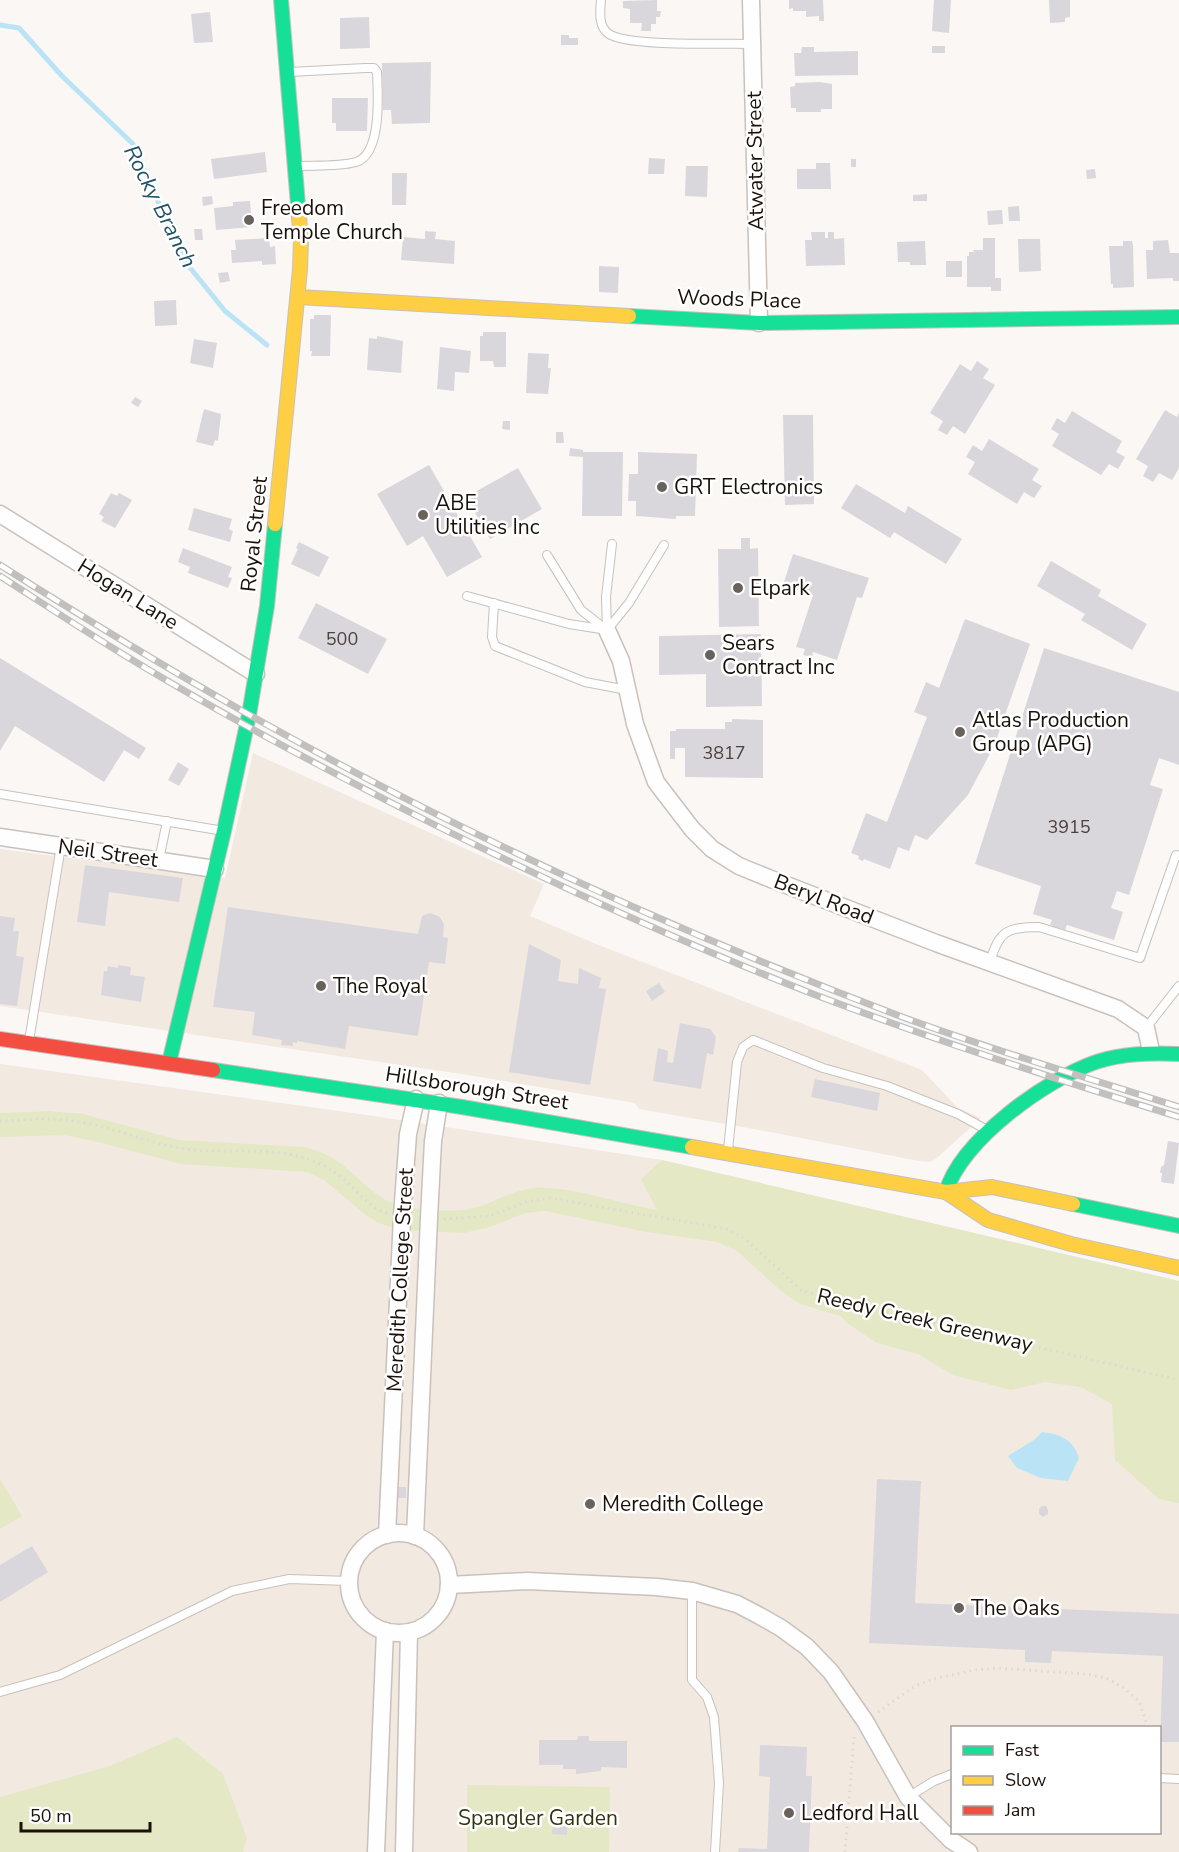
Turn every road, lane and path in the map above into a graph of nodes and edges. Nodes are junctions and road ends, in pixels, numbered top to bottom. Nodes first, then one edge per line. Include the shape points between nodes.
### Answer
1 (281, 0) edge
2 (601, 0) edge
3 (751, 0) edge
4 (752, 44) junction
5 (287, 72) junction
6 (295, 166) junction
7 (298, 297) junction
8 (1179, 317) edge
9 (759, 322) junction
10 (0, 514) edge
11 (612, 544) dead end
12 (664, 545) dead end
13 (547, 555) dead end
14 (467, 596) dead end
15 (494, 603) junction
16 (607, 630) junction
17 (256, 674) junction
18 (627, 690) junction
19 (0, 794) edge
20 (167, 821) junction
21 (224, 831) junction
22 (0, 837) edge
23 (61, 846) junction
24 (1179, 856) edge
25 (159, 860) junction
26 (215, 869) junction
27 (990, 963) junction
28 (1179, 986) edge
29 (1146, 1028) junction
30 (0, 1039) edge
31 (28, 1043) junction
32 (1151, 1052) junction
33 (1179, 1054) edge
34 (169, 1063) junction
35 (416, 1100) junction
36 (439, 1103) junction
37 (0, 1121) edge
38 (990, 1131) junction
39 (727, 1153) junction
40 (946, 1192) junction
41 (391, 1214) dead end
42 (444, 1219) dead end
43 (1179, 1226) edge
44 (1179, 1268) edge
45 (1179, 1380) edge
46 (392, 1462) junction
47 (419, 1463) junction
48 (387, 1535) junction
49 (415, 1536) junction
50 (349, 1581) junction
51 (449, 1586) junction
52 (692, 1591) junction
53 (385, 1631) junction
54 (409, 1632) junction
55 (0, 1692) edge
56 (865, 1721) junction
57 (1147, 1726) edge
58 (951, 1774) edge
59 (1161, 1778) edge
60 (1179, 1779) edge
61 (379, 1784) junction
62 (406, 1786) junction
63 (908, 1797) junction
64 (376, 1852) edge
65 (404, 1852) edge
66 (715, 1852) edge
67 (845, 1852) edge
68 (969, 1852) edge

1 - 5 street, Royal Street
2 - 4 lane via 602,27 620,39
3 - 4 street, Atwater Street
4 - 9 street, Atwater Street
5 - 6 street, Royal Street
5 - 6 lane via 374,68 377,72 375,132 368,154 357,162
6 - 7 street, Royal Street via 301,240
7 - 9 street, Woods Place
7 - 17 street, Royal Street via 267,606
8 - 9 street, Woods Place
10 - 17 street, Hogan Lane
11 - 16 lane
12 - 16 lane via 629,603
13 - 16 lane via 581,610
14 - 15 lane
15 - 16 lane
15 - 18 lane via 495,646 585,682
16 - 18 street, Beryl Road via 621,661
17 - 21 street, Royal Street
18 - 27 street, Beryl Road via 656,782 712,849 739,866
19 - 20 lane
20 - 21 lane
20 - 25 lane
21 - 26 street, Royal Street
22 - 23 street, Neil Street
23 - 25 street, Neil Street
23 - 31 lane
24 - 27 lane via 1176,855 1140,958 1039,927 1023,927 1008,930 998,940
25 - 26 street, Neil Street
26 - 34 street, Royal Street
27 - 29 street, Beryl Road via 1118,1009
28 - 29 lane
29 - 32 street
30 - 31 street, Hillsborough Street
31 - 34 street, Hillsborough Street
32 - 33 street
32 - 38 street via 1114,1056 1052,1082
34 - 35 street, Hillsborough Street
35 - 36 street, Hillsborough Street
35 - 46 street, Meredith College Street via 408,1134 402,1216
36 - 39 street, Hillsborough Street
36 - 47 street, Meredith College Street via 433,1141
37 - 41 path via 72,1120 184,1148 284,1153 325,1167 373,1207
38 - 39 lane via 887,1086 823,1068 753,1040 743,1047 737,1062
38 - 40 street via 959,1164
39 - 40 street, Hillsborough Street
40 - 43 street, Hillsborough Street via 992,1187
40 - 44 street, Hillsborough Street via 988,1220 1071,1244
42 - 45 path, Reedy Creek Greenway via 490,1216 525,1202 549,1198 727,1229 744,1238 801,1290
46 - 47 street
46 - 48 street, Meredith College Street
47 - 49 street, Meredith College Street
48 - 49 street
48 - 50 street via 361,1552
49 - 51 street via 440,1555
50 - 53 street via 358,1612
50 - 55 lane via 289,1579 232,1591 60,1676
51 - 52 street via 527,1581
51 - 54 street via 437,1616
52 - 56 street via 736,1604 807,1647 831,1672
52 - 66 lane via 692,1680 707,1697 714,1717 720,1783
53 - 54 street
53 - 61 street
54 - 62 street
56 - 57 path via 915,1686 997,1668 1106,1678 1139,1701
56 - 63 street
56 - 67 path via 854,1731
58 - 63 lane
59 - 60 lane
61 - 62 street
61 - 64 street
62 - 65 street
63 - 68 street via 951,1840

